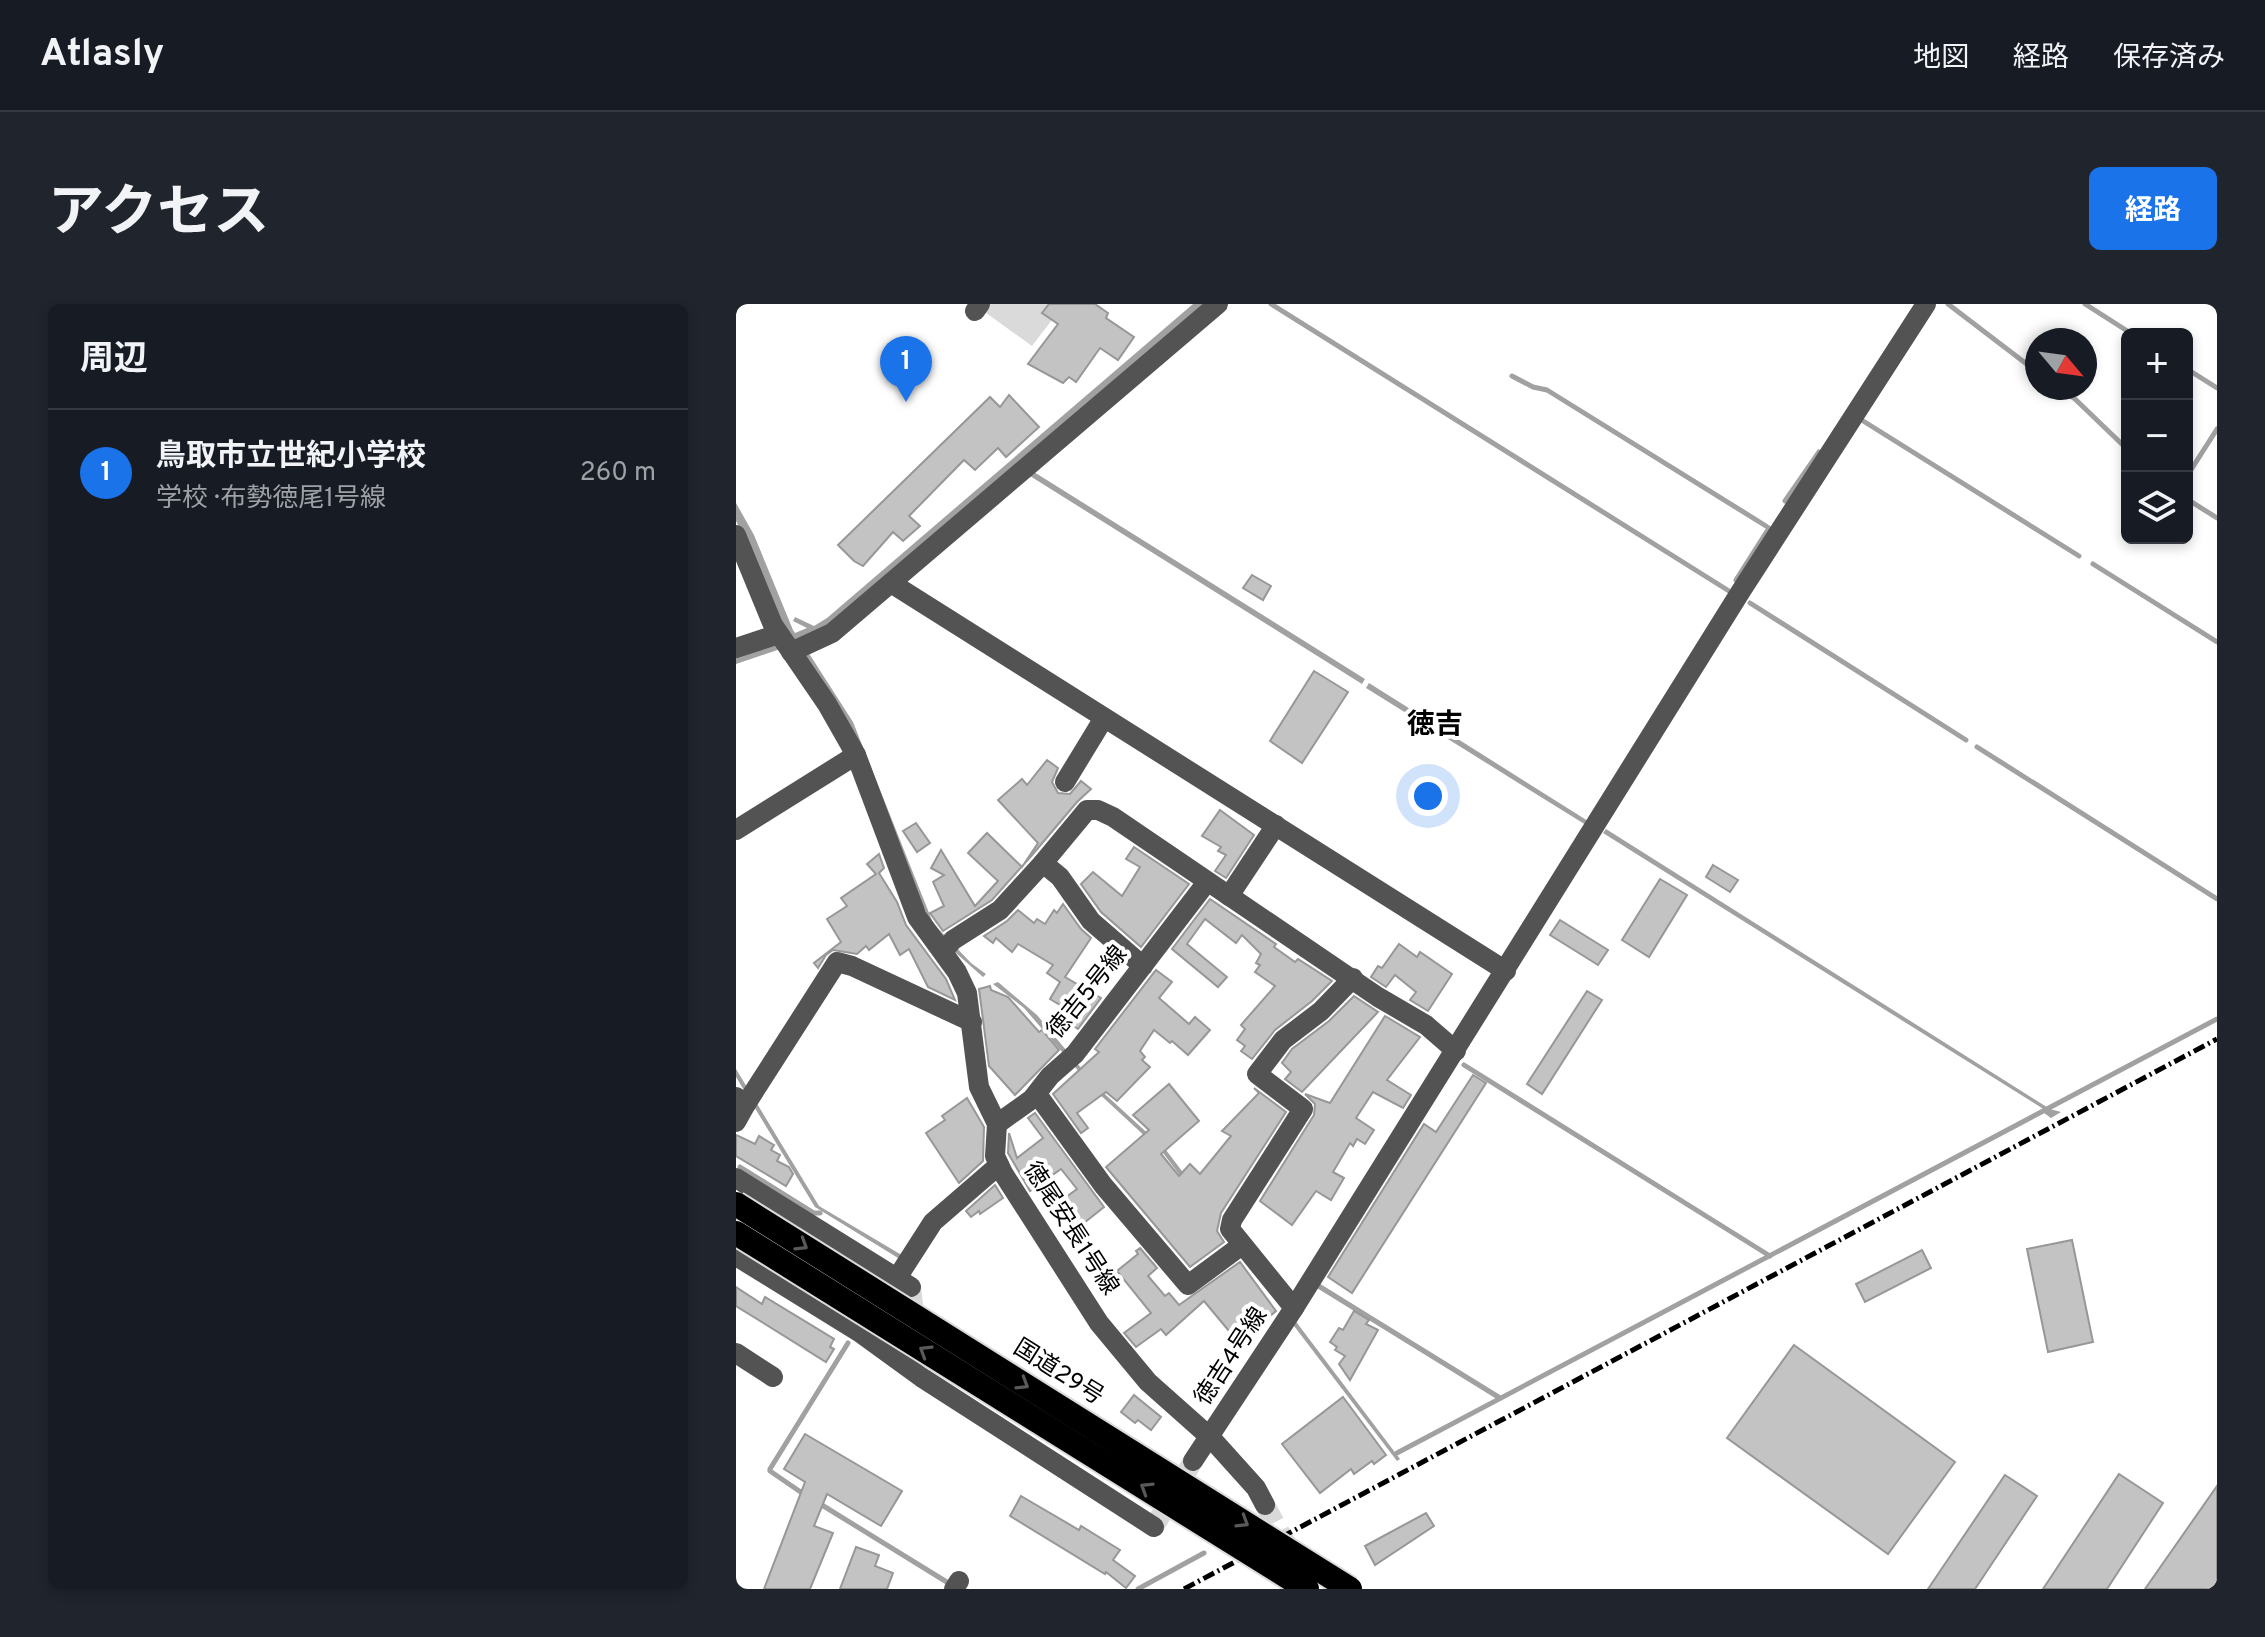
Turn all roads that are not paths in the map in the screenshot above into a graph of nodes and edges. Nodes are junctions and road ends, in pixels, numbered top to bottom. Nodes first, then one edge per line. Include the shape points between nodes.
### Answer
1 (1218, 304) edge
2 (1926, 304) edge
3 (736, 535) edge
4 (891, 583) junction
5 (779, 634) junction
6 (736, 648) edge
7 (791, 652) junction
8 (1104, 718) junction
9 (856, 755) junction
10 (1065, 782) dead end
11 (1276, 825) junction
12 (736, 830) edge
13 (1043, 863) junction
14 (1207, 882) junction
15 (1229, 896) junction
16 (943, 951) junction
17 (1143, 966) junction
18 (1506, 971) junction
19 (1353, 978) junction
20 (972, 1022) junction
21 (1456, 1051) junction
22 (1037, 1094) junction
23 (741, 1101) edge
24 (736, 1122) edge
25 (997, 1124) junction
26 (999, 1165) junction
27 (736, 1178) edge
28 (736, 1204) edge
29 (736, 1233) edge
30 (1242, 1245) junction
31 (736, 1256) edge
32 (1294, 1308) junction
33 (736, 1353) edge
34 (773, 1377) dead end
35 (1211, 1438) junction
36 (1193, 1461) tunnel mouth
37 (1265, 1505) tunnel mouth
38 (1154, 1527) dead end
39 (1307, 1589) edge
40 (1350, 1589) edge

1 - 4 street
2 - 18 street
3 - 5 street, 徳尾安長1号線
4 - 7 street via 832,633
4 - 8 street
5 - 6 street
5 - 7 street, 徳尾安長1号線
7 - 9 street, 徳尾安長1号線
8 - 10 street
8 - 11 street
9 - 12 street
9 - 16 street, 徳尾安長1号線 via 917,917
11 - 15 street
11 - 18 street
13 - 14 street via 1092,809 1132,828
13 - 16 street via 1000,910
13 - 17 street via 1060,877 1091,921
14 - 15 street
14 - 17 street, 徳吉5号線
15 - 19 street
16 - 20 street, 徳尾安長1号線 via 967,993
17 - 22 street, 徳吉5号線
18 - 21 street
19 - 21 street
19 - 30 street via 1283,1040 1257,1074 1303,1109 1232,1220 1230,1229
20 - 23 street via 837,962
20 - 25 street, 徳尾安長1号線 via 979,1087
21 - 32 street
22 - 25 street, 徳吉5号線
22 - 30 street via 1103,1185 1188,1285
23 - 24 street
25 - 26 street, 徳尾安長1号線
26 - 27 street via 933,1222 904,1283
26 - 35 street, 徳尾安長1号線 via 1099,1323 1148,1382
28 -> 40 highway, 国道29号, bridge
39 -> 29 highway, bridge
30 - 32 street, 徳吉4号線
31 - 38 street
32 - 35 street, 徳吉4号線
33 - 34 street
35 - 36 street, 徳吉4号線
35 - 37 street, 徳尾安長1号線

